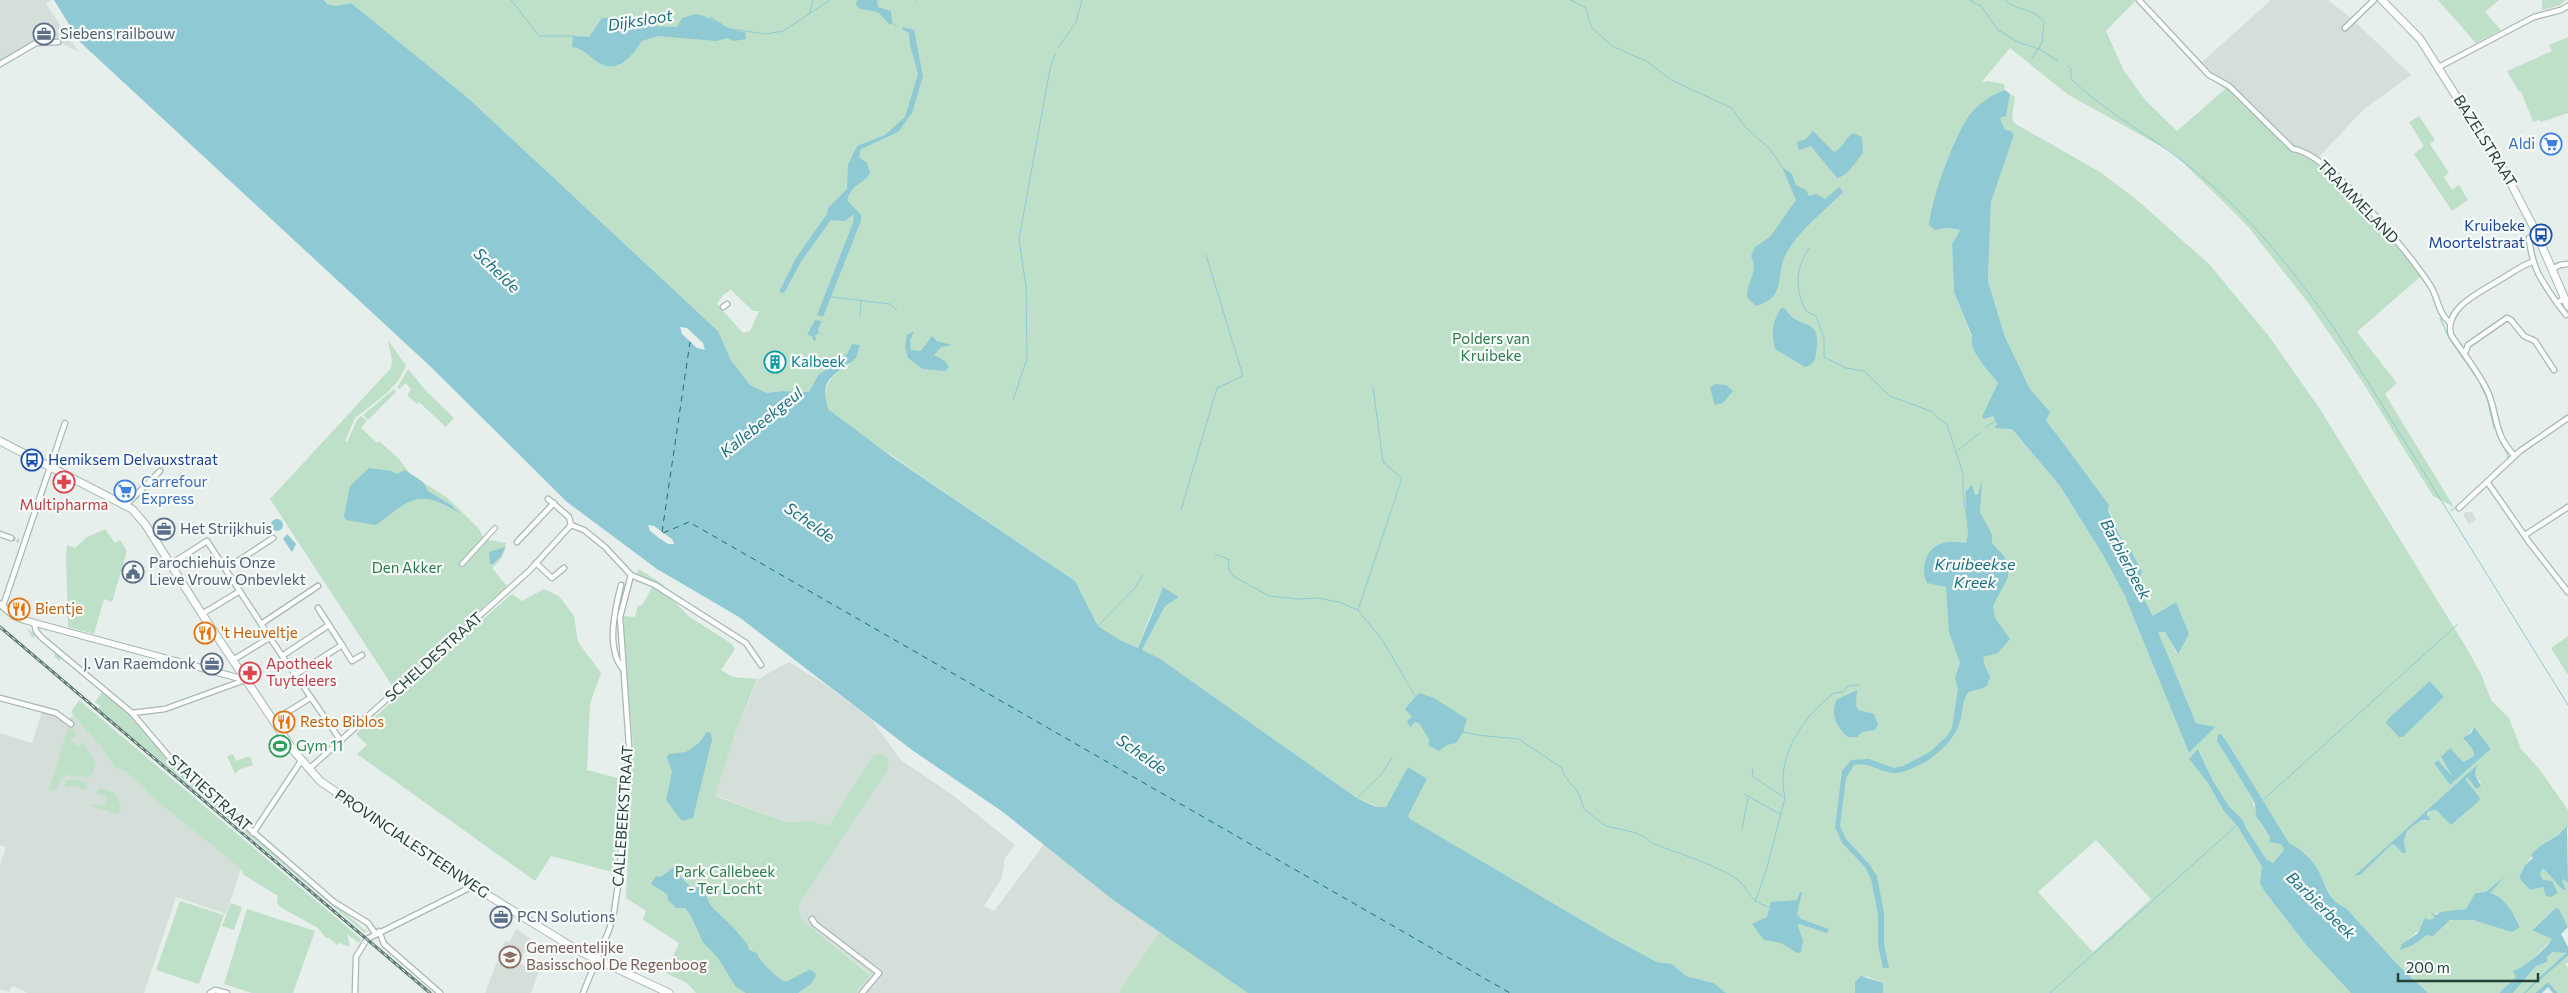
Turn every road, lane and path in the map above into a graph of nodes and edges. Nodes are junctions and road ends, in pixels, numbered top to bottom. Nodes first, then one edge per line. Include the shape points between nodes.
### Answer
1 (2139, 0) edge
2 (2374, 0) edge
3 (2382, 0) edge
4 (2568, 6) edge
5 (2345, 28) dead end
6 (58, 42) dead end
7 (0, 64) edge
8 (2439, 66) junction
9 (2529, 238) dead end
10 (2532, 262) junction
11 (2568, 264) edge
12 (2552, 269) junction
13 (2565, 298) junction
14 (2557, 303) junction
15 (728, 304) dead end
16 (2568, 306) edge
17 (723, 308) dead end
18 (2566, 315) dead end
19 (2450, 322) junction
20 (2465, 353) junction
21 (2554, 370) dead end
22 (2568, 418) edge
23 (65, 423) dead end
24 (0, 441) edge
25 (2515, 456) junction
26 (51, 467) junction
27 (160, 471) dead end
28 (2488, 483) junction
29 (548, 498) dead end
30 (554, 504) junction
31 (126, 505) junction
32 (2568, 507) edge
33 (2459, 508) dead end
34 (571, 525) junction
35 (495, 528) dead end
36 (0, 534) edge
37 (2525, 535) junction
38 (11, 538) tunnel mouth
39 (273, 538) dead end
40 (518, 542) dead end
41 (536, 563) junction
42 (171, 564) junction
43 (462, 564) dead end
44 (564, 568) dead end
45 (226, 569) junction
46 (631, 575) junction
47 (621, 585) dead end
48 (318, 586) dead end
49 (240, 591) junction
50 (2568, 592) edge
51 (1, 605) edge
52 (318, 608) dead end
53 (202, 614) junction
54 (34, 623) junction
55 (261, 624) junction
56 (329, 625) junction
57 (271, 639) junction
58 (342, 644) junction
59 (362, 655) dead end
60 (282, 656) junction
61 (233, 660) junction
62 (762, 665) dead end
63 (623, 669) junction
64 (296, 675) junction
65 (246, 680) junction
66 (0, 698) edge
67 (310, 698) junction
68 (132, 713) junction
69 (273, 721) junction
70 (71, 724) dead end
71 (341, 741) junction
72 (301, 762) junction
73 (309, 769) junction
74 (253, 833) junction
75 (473, 886) junction
76 (812, 920) dead end
77 (377, 932) junction
78 (597, 960) junction
79 (665, 992) edge
80 (210, 993) edge
81 (227, 993) edge
82 (355, 993) edge
83 (440, 993) edge
84 (583, 993) edge
85 (862, 993) edge

1 - 19 street, TRAMMELAND via 2209,75 2229,86 2293,149 2302,149 2316,158 2344,183 2385,227 2426,280 2443,316
2 - 5 street
3 - 8 main road, BAZELSTRAAT via 2415,33
4 - 8 street via 2534,17
6 - 7 street via 36,43
8 - 12 main road, BAZELSTRAAT via 2520,198
9 - 10 street
10 - 14 street
10 - 19 street via 2469,298
11 - 12 street
12 - 13 main road, BAZELSTRAAT
13 - 14 street
13 - 16 main road, BAZELSTRAAT
14 - 18 street
15 - 17 street
19 - 20 street, TRAMMELAND via 2451,335
20 - 21 street via 2468,345 2507,318 2524,336 2535,341
20 - 25 street, TRAMMELAND via 2488,392 2495,423 2508,450
22 - 25 street
23 - 26 street
24 - 26 main road, PROVINCIALESTEENWEG
25 - 28 street
26 - 31 main road, PROVINCIALESTEENWEG
26 - 51 street
27 - 31 street
28 - 33 street
28 - 37 street
29 - 30 street
30 - 34 street via 569,517
30 - 40 street
31 - 42 main road, PROVINCIALESTEENWEG via 145,524
32 - 37 street
34 - 41 street, SCHELDESTRAAT
34 - 46 street via 584,530 605,547
35 - 43 street
36 - 38 street
37 - 50 street
39 - 45 street
41 - 44 street via 552,578
41 - 71 street, SCHELDESTRAAT
42 - 45 street via 207,541
42 - 53 main road, PROVINCIALESTEENWEG
45 - 49 street
46 - 62 street via 655,585 746,643
46 - 63 street, CALLEBEEKSTRAAT via 620,617
47 - 63 street, CALLEBEEKSTRAAT via 614,617 614,636 617,661
48 - 55 street
49 - 53 street
49 - 55 street
51 - 54 street via 18,618
52 - 56 street
53 - 61 main road, PROVINCIALESTEENWEG
54 - 65 street
54 - 68 street, STATIESTRAAT via 42,638
55 - 57 street
56 - 58 street
56 - 60 street
57 - 60 street
57 - 61 street
58 - 59 street via 352,661
58 - 64 street
60 - 64 street
61 - 65 main road, PROVINCIALESTEENWEG
63 - 78 street, CALLEBEEKSTRAAT via 629,746 621,852 614,912
64 - 67 street
65 - 68 street via 165,709
65 - 69 main road, PROVINCIALESTEENWEG
66 - 70 street via 56,713
67 - 69 street
67 - 71 street
68 - 74 street, STATIESTRAAT via 176,765
69 - 72 main road, PROVINCIALESTEENWEG
71 - 73 street, SCHELDESTRAAT
72 - 73 main road, PROVINCIALESTEENWEG
72 - 74 street
73 - 75 main road, PROVINCIALESTEENWEG via 334,792
74 - 77 street, STATIESTRAAT via 334,902
75 - 77 street
75 - 78 main road, PROVINCIALESTEENWEG
76 - 85 street via 879,973
77 - 82 street via 365,941 356,957
77 - 83 street, STATIESTRAAT via 384,944
78 - 79 main road, PROVINCIALESTEENWEG
78 - 84 street, CALLEBEEKSTRAAT
80 - 81 street via 215,990

